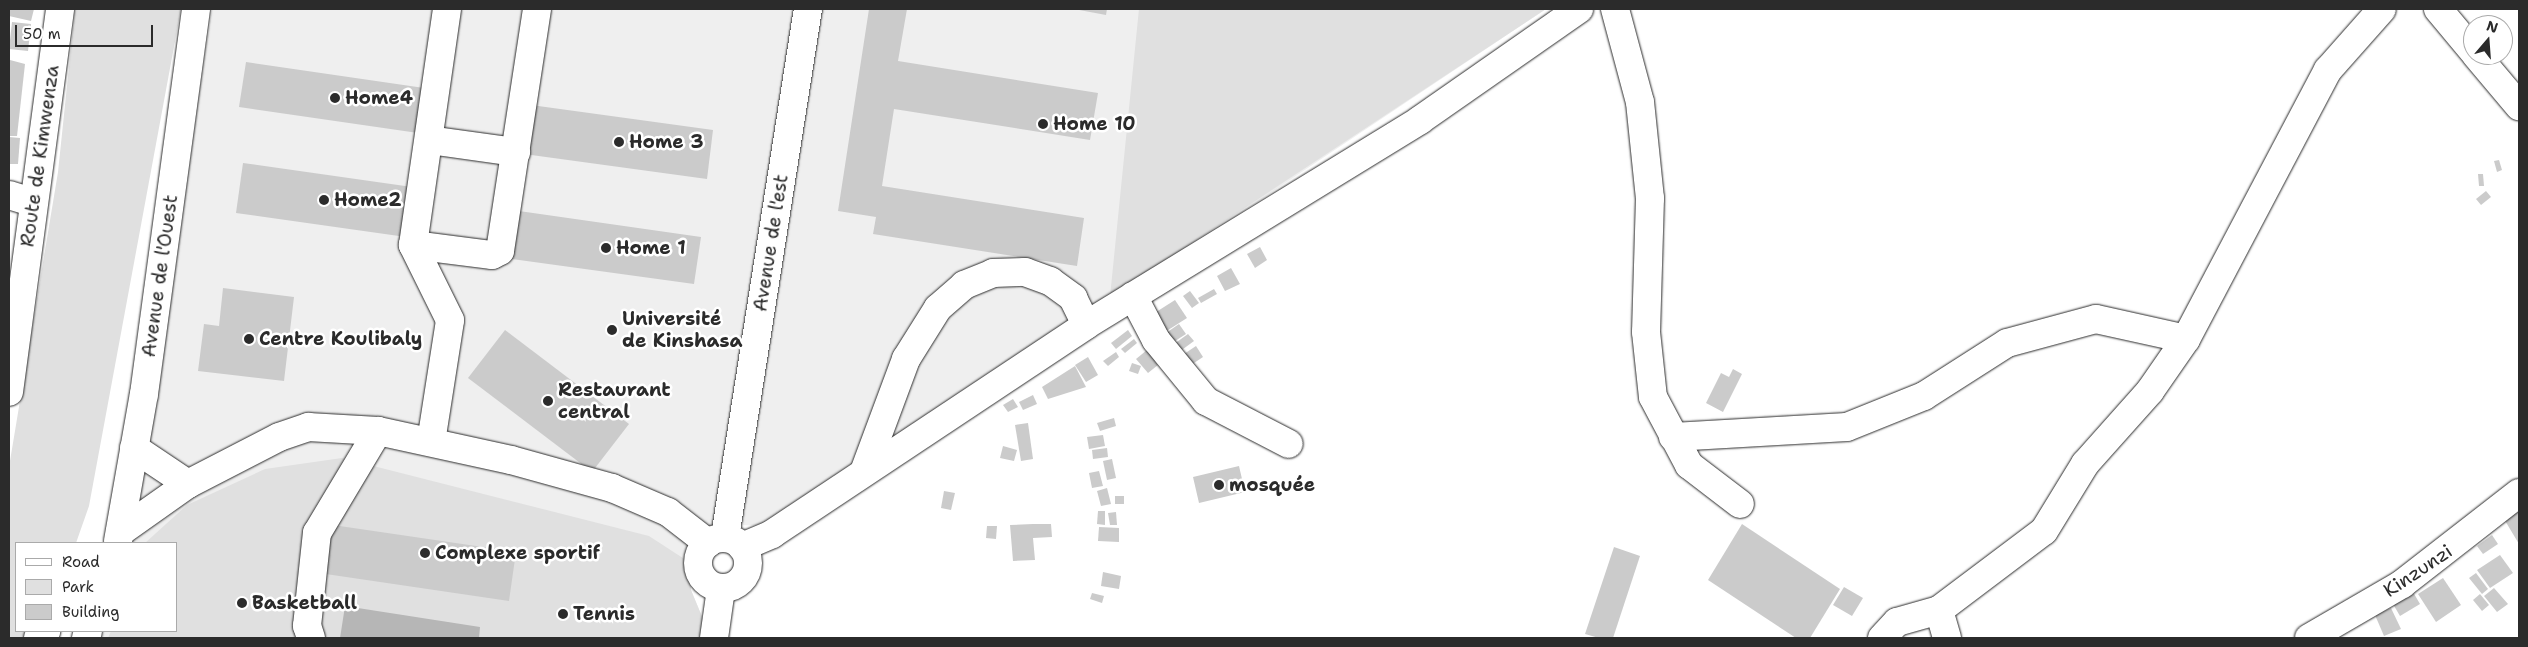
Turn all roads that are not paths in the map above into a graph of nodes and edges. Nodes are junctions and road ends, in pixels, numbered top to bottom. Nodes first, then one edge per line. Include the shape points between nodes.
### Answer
1 (60, 9) edge
2 (196, 9) edge
3 (447, 9) edge
4 (537, 9) edge
5 (808, 9) edge
6 (1579, 9) edge
7 (1615, 9) edge
8 (2382, 9) edge
9 (2438, 9) edge
10 (2463, 39) edge
11 (2484, 65) edge
12 (2519, 106) edge
13 (429, 140) junction
14 (516, 152) junction
15 (20, 198) edge
16 (413, 246) junction
17 (1133, 296) junction
18 (1086, 326) junction
19 (2186, 339) junction
20 (9, 392) edge
21 (378, 431) junction
22 (1673, 437) junction
23 (431, 442) junction
24 (1289, 444) dead end
25 (134, 448) junction
26 (864, 472) junction
27 (188, 484) junction
28 (2519, 493) edge
29 (1740, 504) dead end
30 (119, 537) edge
31 (725, 542) junction
32 (721, 589) junction
33 (1939, 610) junction
34 (311, 638) edge
35 (714, 638) edge
36 (1882, 638) edge
37 (1947, 638) edge
38 (2309, 638) edge

1 - 15 street, Route de Kimwenza
2 - 25 street, Avenue de l'Ouest
3 - 13 street
4 - 14 street
5 - 31 street, Avenue de l'est
6 - 17 street via 1420,120
7 - 22 street via 1640,102 1650,198 1646,332 1653,397
8 - 19 street via 2328,70
9 - 10 street
11 - 12 street
13 - 14 street
13 - 16 street
14 - 16 street via 500,251 492,255
15 - 20 street, Route de Kimwenza
16 - 23 street via 450,320
17 - 18 street
17 - 24 street via 1156,340 1206,401
18 - 26 street
18 - 26 street via 1072,298 1050,280 1025,272 993,273 964,285 938,308 906,359
19 - 22 street via 2096,319 2006,344 1924,396 1847,427
19 - 33 street via 2150,391 2085,464 2044,531
21 - 23 street
21 - 27 street via 308,427 293,431
21 - 34 street via 317,533 307,626
22 - 29 street via 1689,465
23 - 31 street via 511,460 639,497
25 - 27 street
25 - 30 street, Avenue de l'Ouest
26 - 31 street via 772,534
27 - 30 street
28 - 38 street, Kinzunzi via 2402,584
31 - 32 street via 699,556 700,571 709,584
31 - 32 street via 747,555 746,573 733,586
32 - 35 street
33 - 36 street via 1897,622
33 - 37 street

